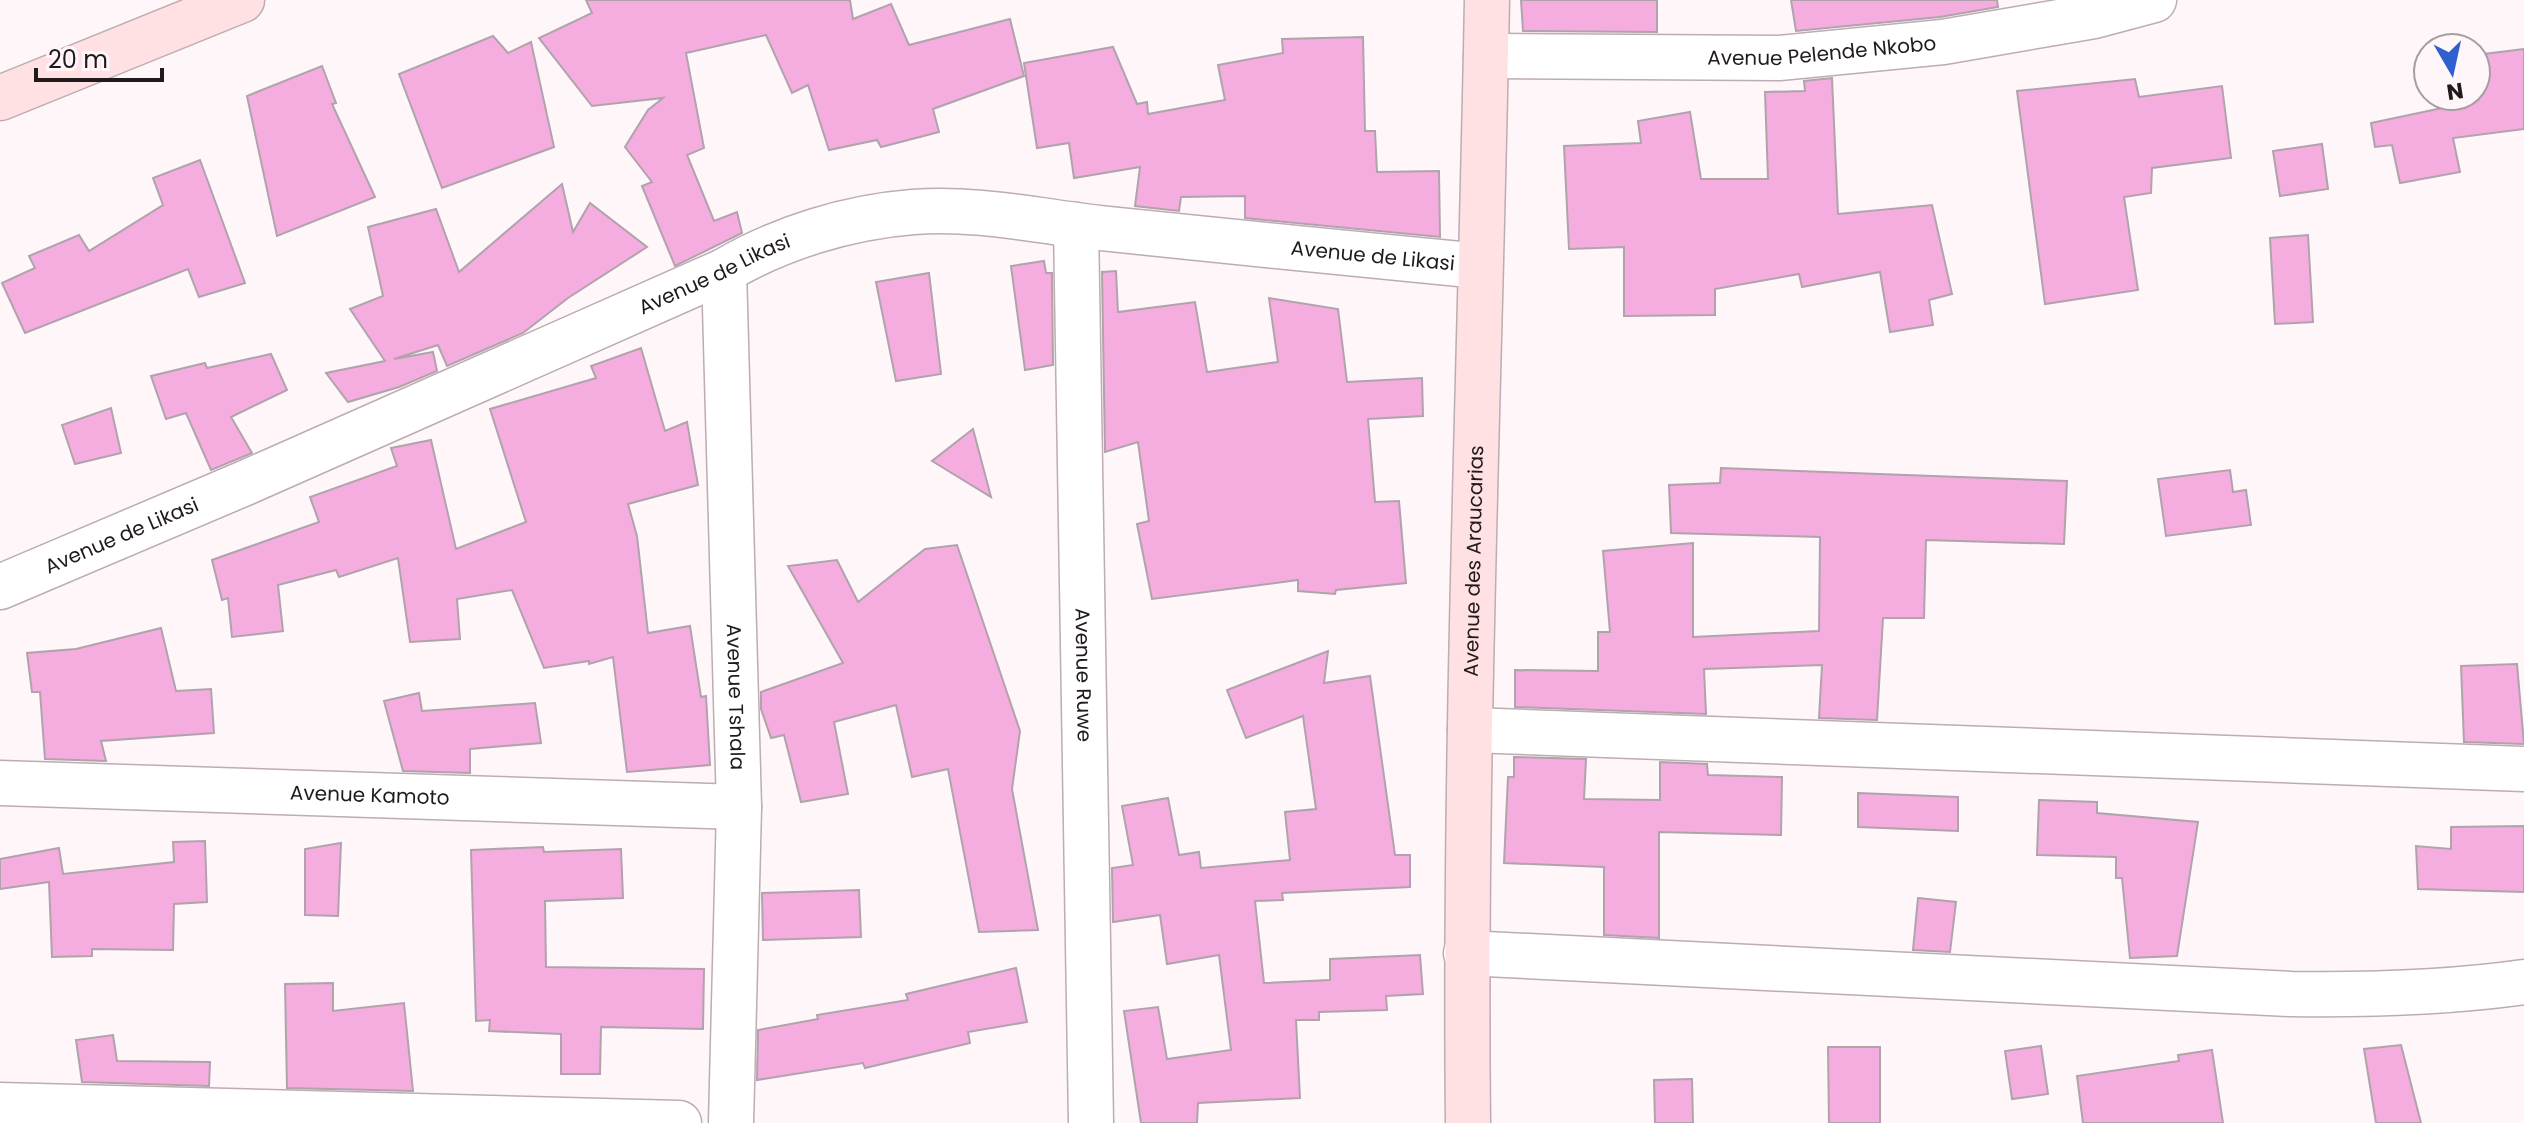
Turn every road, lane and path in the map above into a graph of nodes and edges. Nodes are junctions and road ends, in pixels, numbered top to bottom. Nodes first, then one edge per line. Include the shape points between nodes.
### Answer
1 (242, 0) edge
2 (1487, 0) edge
3 (2154, 0) edge
4 (1486, 56) junction
5 (0, 98) edge
6 (1076, 225) junction
7 (1480, 266) junction
8 (724, 271) junction
9 (0, 587) edge
10 (1470, 730) junction
11 (2524, 769) edge
12 (0, 783) edge
13 (739, 807) junction
14 (1466, 953) junction
15 (2524, 982) edge
16 (0, 1105) edge
17 (679, 1123) edge
18 (731, 1123) edge
19 (1091, 1123) edge
20 (1468, 1123) edge

1 - 5 street
2 - 4 street, Avenue des Araucarias
3 - 4 street, Avenue Pelende Nkobo via 1943,42 1794,56
4 - 7 street, Avenue des Araucarias
6 - 7 street, Avenue de Likasi
6 - 8 street, Avenue de Likasi via 981,213 912,212 829,227
6 - 19 street, Avenue Ruwe
7 - 10 street, Avenue des Araucarias
8 - 9 street, Avenue de Likasi
8 - 13 street, Avenue Tshala
10 - 11 street
10 - 14 street, Avenue des Araucarias
12 - 13 street, Avenue Kamoto
13 - 18 street, Avenue Tshala
14 - 15 street via 2291,994 2388,995
14 - 20 street, Avenue des Araucarias
16 - 17 street

